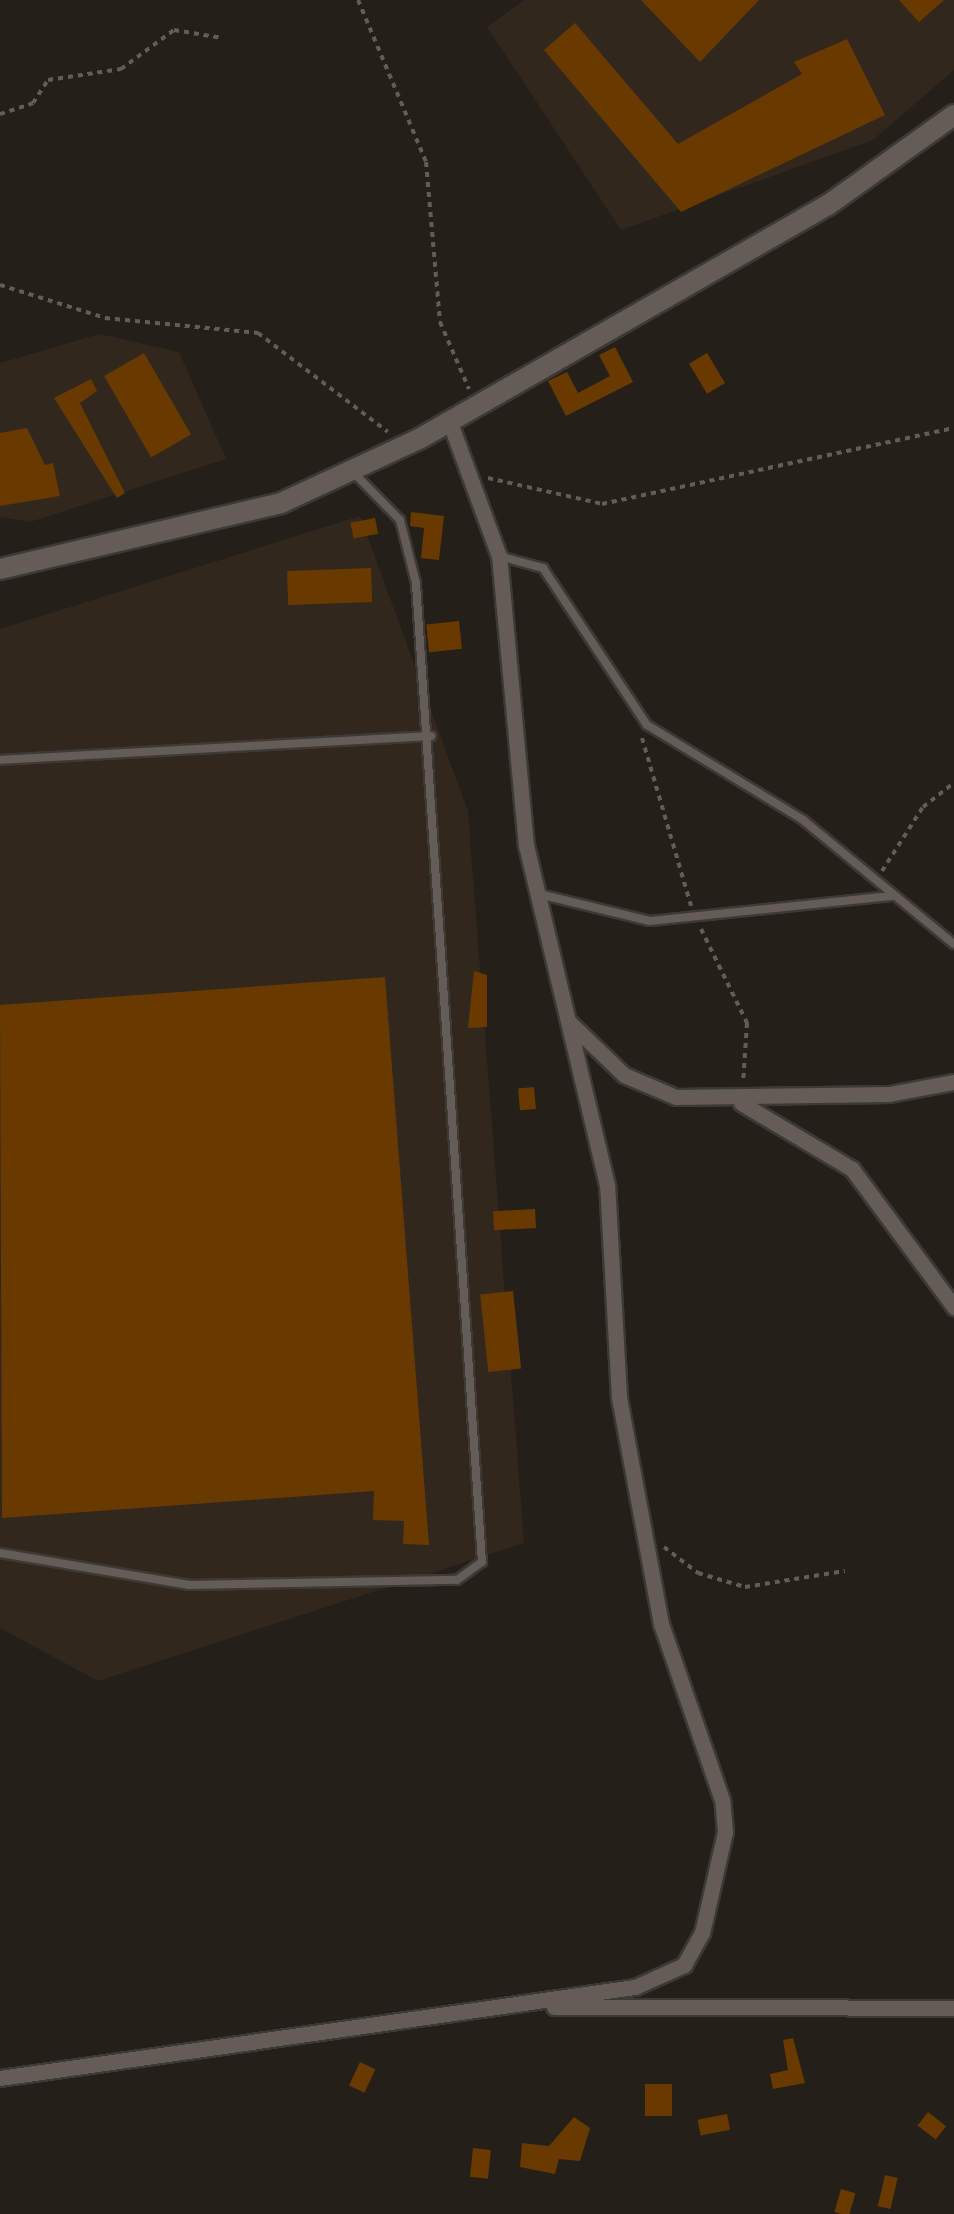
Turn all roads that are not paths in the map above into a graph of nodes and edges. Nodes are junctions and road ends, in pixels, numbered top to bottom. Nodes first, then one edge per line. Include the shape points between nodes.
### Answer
1 (954, 116) edge
2 (450, 423) junction
3 (352, 470) junction
4 (499, 556) junction
5 (0, 569) edge
6 (430, 736) junction
7 (0, 760) edge
8 (535, 893) junction
9 (894, 896) junction
10 (954, 944) edge
11 (567, 1019) junction
12 (954, 1082) edge
13 (737, 1102) junction
14 (954, 1307) edge
15 (0, 1553) edge
16 (541, 2004) junction
17 (954, 2008) edge
18 (0, 2078) edge

1 - 2 street via 828,204
2 - 3 street
2 - 4 street
3 - 5 street via 281,503 176,533
3 - 6 lane via 407,538
4 - 8 street
4 - 9 lane via 543,568 604,651 635,714 803,820
6 - 7 lane
6 - 15 lane via 482,1562 457,1580 189,1585
8 - 9 lane via 628,918
8 - 11 street
9 - 10 lane
11 - 13 street via 649,1090
11 - 16 street via 607,1185 619,1397 668,1650 722,1800 711,1901 694,1951 664,1979
12 - 13 street
13 - 14 street via 790,1124 852,1169
16 - 17 street
16 - 18 street

